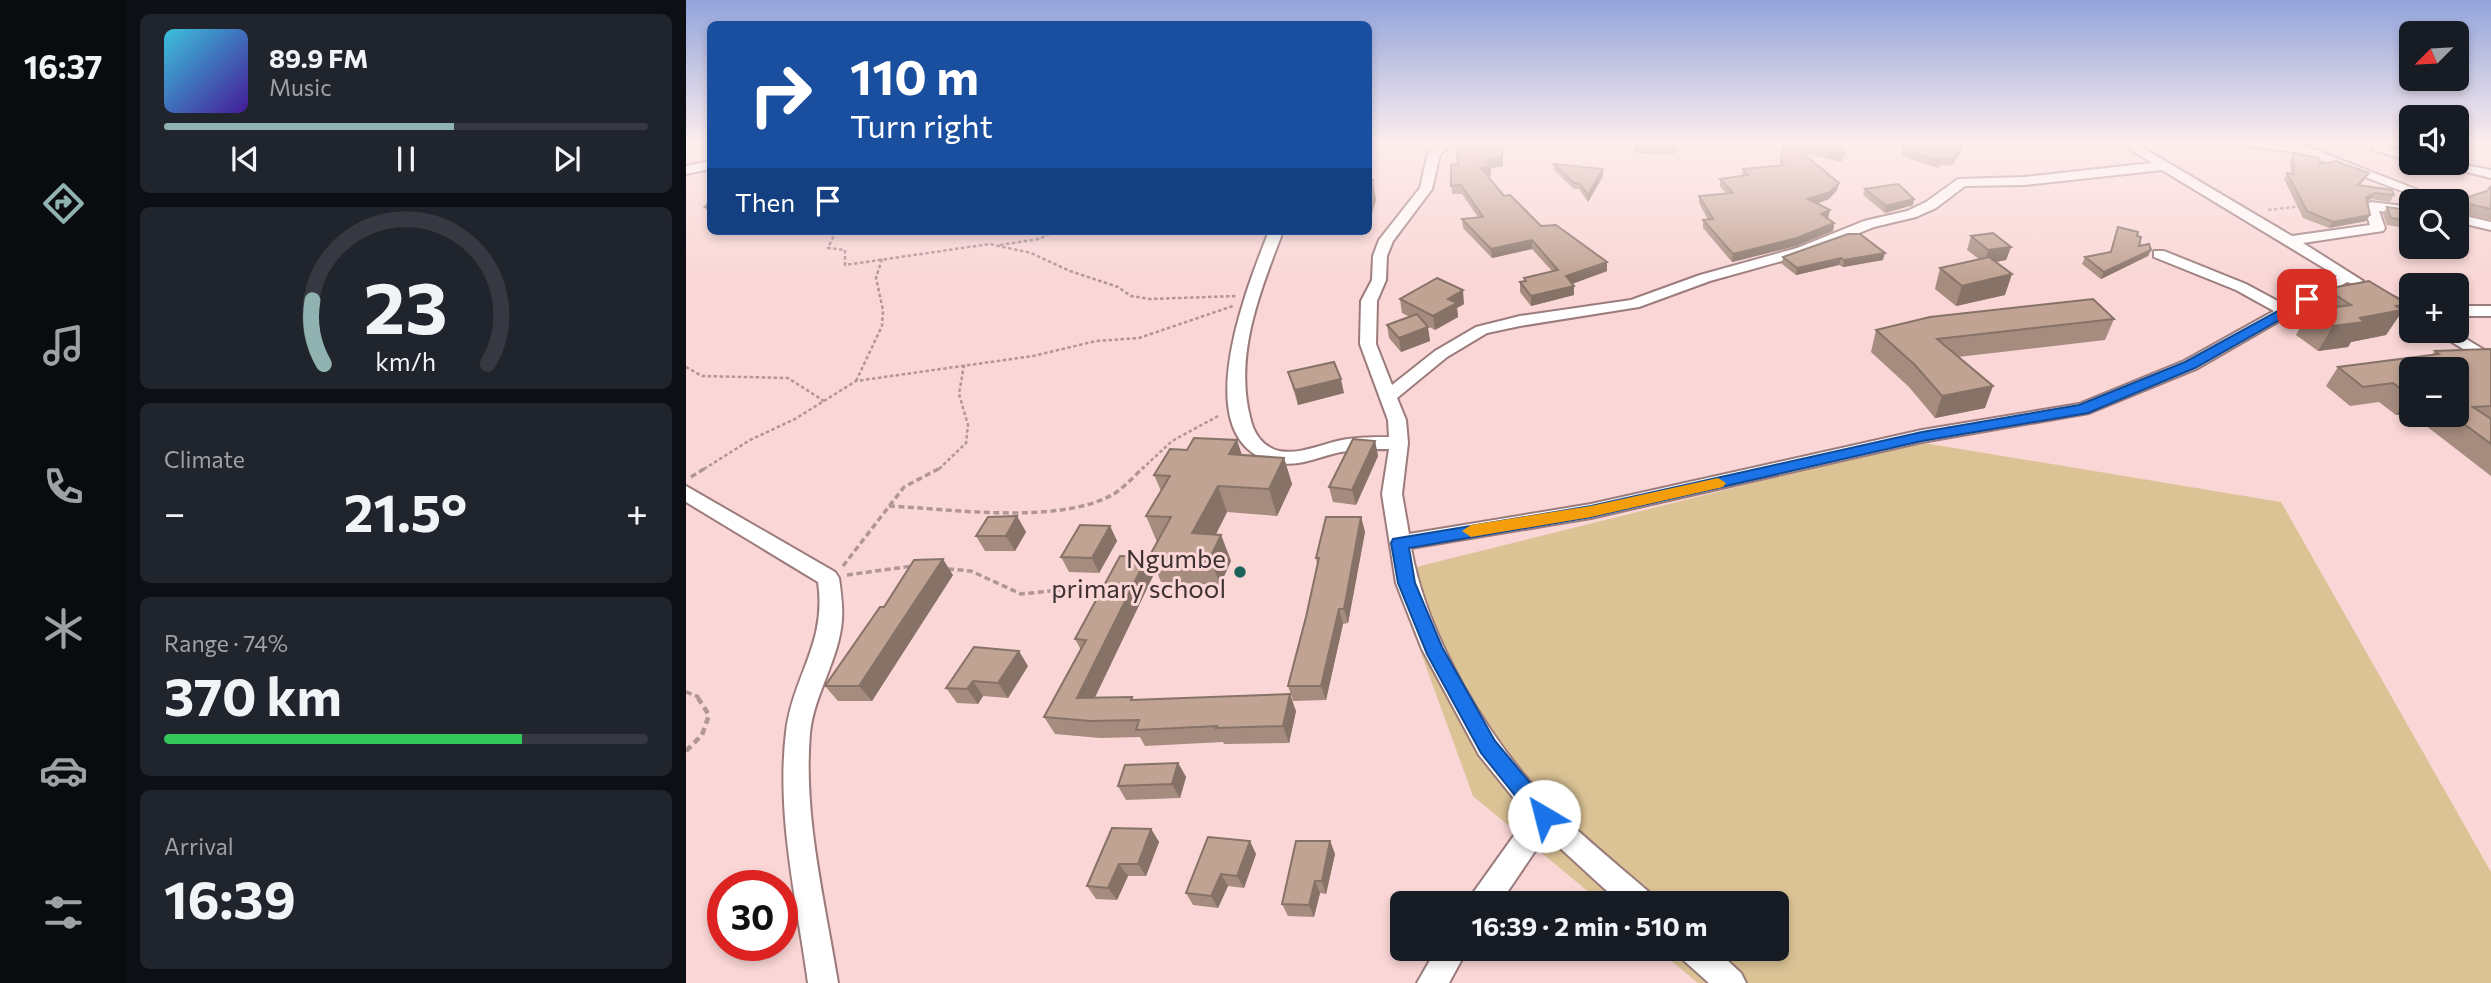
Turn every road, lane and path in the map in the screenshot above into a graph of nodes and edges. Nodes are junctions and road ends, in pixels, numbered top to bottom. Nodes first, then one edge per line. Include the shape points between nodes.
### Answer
1 (1426, 188) edge
2 (1955, 188) edge
3 (2200, 188) edge
4 (2231, 206) junction
5 (2306, 206) edge
6 (2399, 209) edge
7 (2469, 218) edge
8 (2491, 226) edge
9 (834, 235) edge
10 (1047, 235) edge
11 (1274, 235) edge
12 (2288, 241) junction
13 (999, 245) junction
14 (2159, 254) dead end
15 (882, 259) junction
16 (2347, 276) junction
17 (1251, 297) junction
18 (2399, 306) edge
19 (2287, 311) junction
20 (2469, 311) edge
21 (2491, 311) edge
22 (2462, 343) edge
23 (2491, 361) edge
24 (964, 365) junction
25 (686, 367) edge
26 (856, 381) junction
27 (1388, 397) junction
28 (1234, 399) junction
29 (824, 401) junction
30 (1399, 443) junction
31 (686, 480) edge
32 (686, 493) edge
33 (890, 506) junction
34 (1399, 543) junction
35 (919, 567) edge
36 (945, 569) edge
37 (828, 578) junction
38 (1070, 589) dead end
39 (686, 692) edge
40 (686, 751) edge
41 (1544, 816) junction
42 (1491, 891) edge
43 (1627, 891) edge
44 (1446, 961) edge
45 (1706, 961) edge
46 (823, 983) edge
47 (1432, 983) edge
48 (1731, 983) edge

1 - 27 street via 1386,240 1379,280 1369,301 1368,344
2 - 27 street via 1911,214 1634,304 1482,330 1441,354
3 - 4 street
4 - 5 path via 2269,210
4 - 12 street
6 - 12 street via 2371,206 2378,228
7 - 8 street
9 - 15 path via 828,248 845,250 845,265
10 - 13 path
11 - 17 street
12 - 16 street
13 - 15 path
13 - 17 path via 1031,253 1131,296
14 - 19 street
15 - 26 path via 876,278 882,326
16 - 18 street
16 - 19 street
17 - 24 path via 1139,338 1096,341
17 - 28 street
19 - 34 street via 2190,365 2083,409 1922,436 1591,511
20 - 21 street
22 - 23 street
24 - 26 path
24 - 33 path via 959,394 968,425 966,443 944,466 904,487
25 - 29 path via 702,376 788,378
26 - 29 path
27 - 30 street
28 - 30 street via 1250,442 1279,457 1368,442
28 - 33 path via 1211,421 1172,440 1114,494 1088,505 1047,513
29 - 31 path
30 - 34 street via 1392,494
32 - 37 street
33 - 37 path via 849,561
34 - 41 street via 1407,583 1433,649 1488,747
35 - 37 path
36 - 38 path via 971,571 1021,594
37 - 46 street via 833,599 830,640 806,695 798,731 797,786
39 - 40 path via 699,696 709,715 702,735
41 - 42 street
41 - 43 street
44 - 47 street
45 - 48 street

